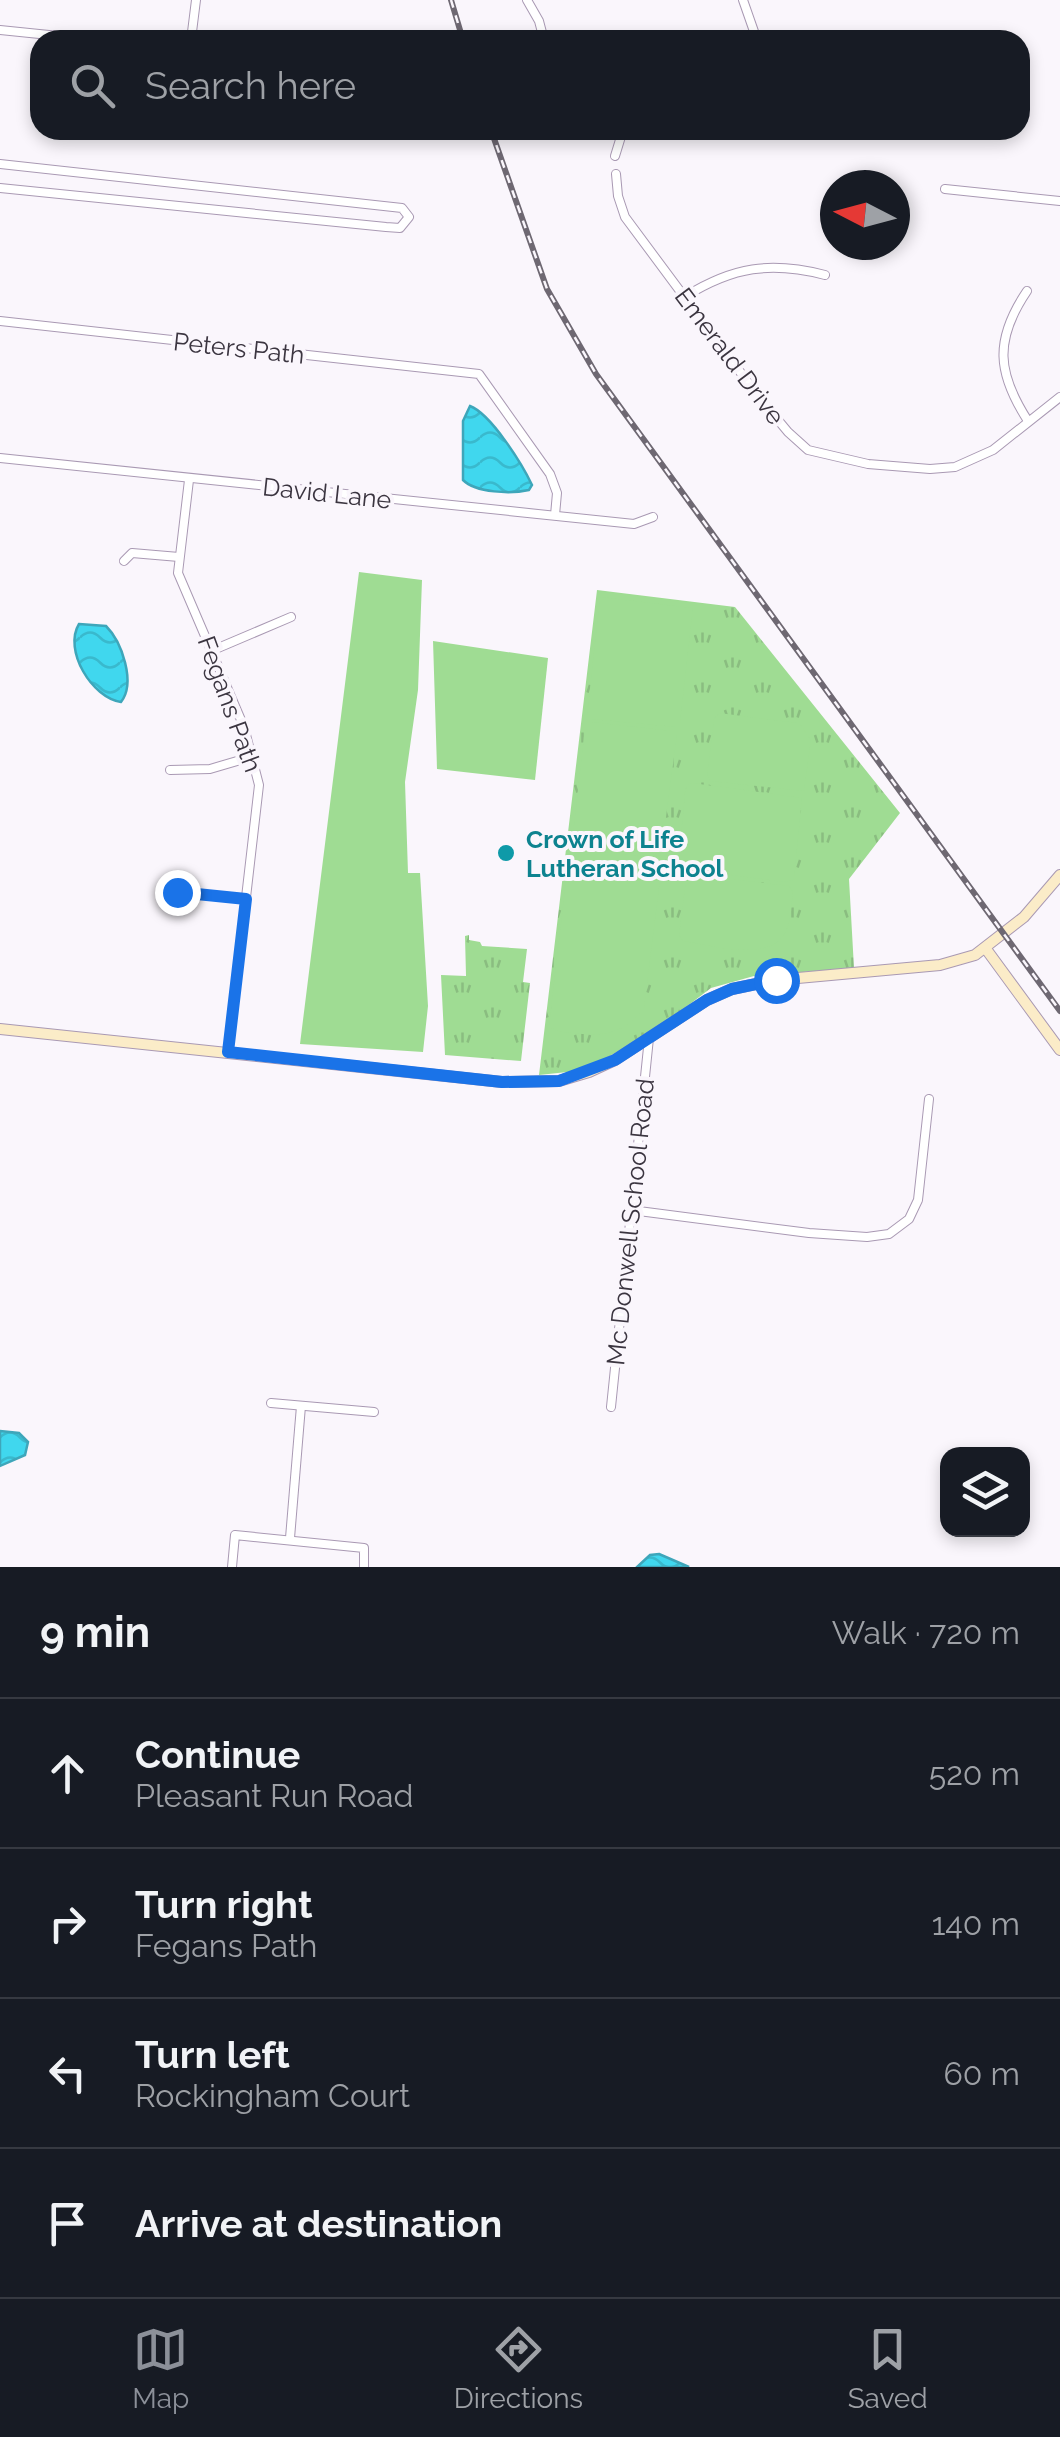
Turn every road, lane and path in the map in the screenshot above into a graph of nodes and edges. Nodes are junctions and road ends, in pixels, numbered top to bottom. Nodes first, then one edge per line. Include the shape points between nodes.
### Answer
1 (196, 0) edge
2 (528, 0) edge
3 (743, 0) edge
4 (0, 30) edge
5 (192, 30) edge
6 (541, 30) edge
7 (754, 30) edge
8 (30, 33) edge
9 (620, 140) edge
10 (615, 156) dead end
11 (0, 164) edge
12 (59, 170) junction
13 (616, 174) dead end
14 (171, 182) junction
15 (0, 188) edge
16 (945, 188) dead end
17 (57, 194) junction
18 (288, 196) junction
19 (1060, 201) edge
20 (168, 205) junction
21 (286, 217) junction
22 (824, 276) dead end
23 (1026, 291) dead end
24 (686, 296) junction
25 (0, 321) edge
26 (1060, 397) edge
27 (1028, 422) junction
28 (0, 458) edge
29 (189, 480) junction
30 (555, 516) junction
31 (653, 517) dead end
32 (179, 557) junction
33 (124, 560) dead end
34 (291, 617) dead end
35 (211, 651) junction
36 (254, 756) junction
37 (170, 770) dead end
38 (1060, 875) edge
39 (177, 892) dead end
40 (246, 899) junction
41 (986, 948) junction
42 (0, 1029) edge
43 (649, 1038) junction
44 (1060, 1050) edge
45 (228, 1052) junction
46 (929, 1099) dead end
47 (631, 1210) junction
48 (271, 1403) dead end
49 (301, 1406) junction
50 (611, 1407) dead end
51 (374, 1412) dead end
52 (290, 1538) junction
53 (232, 1567) edge
54 (364, 1567) edge

1 - 5 street
2 - 6 street
3 - 7 street
4 - 8 street
9 - 10 street
11 - 12 street
12 - 14 street
12 - 17 street
13 - 24 street, Emerald Drive via 626,216
14 - 18 street
14 - 20 street
15 - 17 street
16 - 19 street
17 - 20 street
18 - 21 street
18 - 21 street via 402,208 409,217 400,228
20 - 21 street
22 - 24 street via 753,268 718,277
23 - 27 street via 1012,312 1003,372
24 - 27 street, Emerald Drive via 808,450 884,466 955,467
25 - 30 street, Peters Path via 479,374 550,474
26 - 27 street, Emerald Drive
28 - 29 street, David Lane
29 - 30 street, David Lane
29 - 32 street, Fegans Path
30 - 31 street, David Lane via 634,524
32 - 33 street via 132,553
32 - 35 street, Fegans Path via 178,572
34 - 35 street
35 - 36 street, Fegans Path
36 - 37 street via 210,769
36 - 40 street, Fegans Path via 259,785
38 - 41 main road
39 - 40 street
40 - 45 street, Fegans Path
41 - 43 main road via 940,965 732,989
41 - 44 main road
42 - 45 main road
43 - 45 main road via 589,1072 527,1083
43 - 47 street, Mc Donwell School Road
46 - 47 street via 918,1200 909,1219 889,1234 809,1233
47 - 50 street, Mc Donwell School Road
48 - 49 street
49 - 51 street
49 - 52 street
52 - 53 street via 235,1535
52 - 54 street via 364,1548

